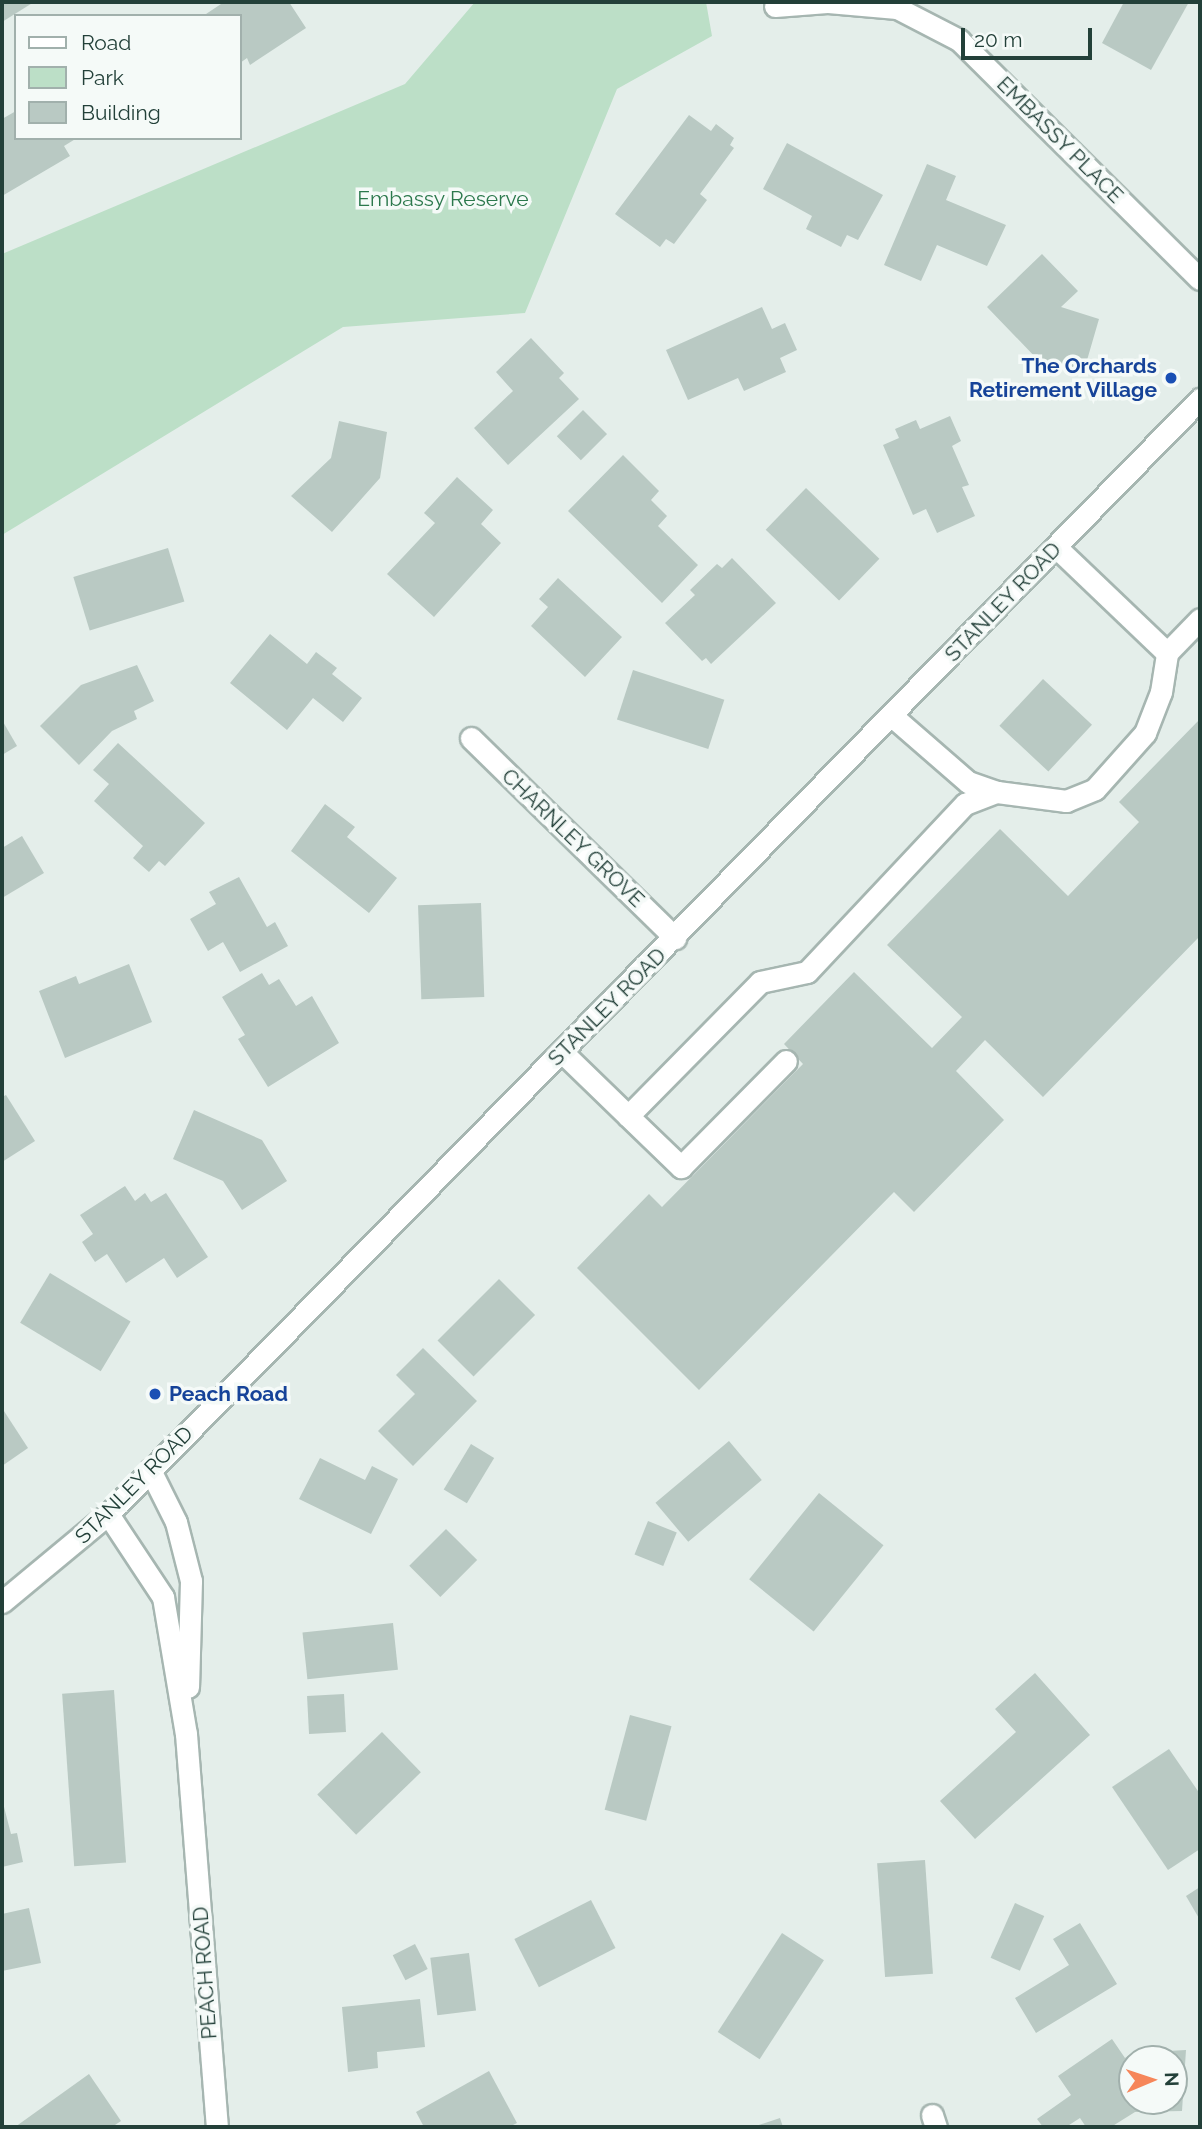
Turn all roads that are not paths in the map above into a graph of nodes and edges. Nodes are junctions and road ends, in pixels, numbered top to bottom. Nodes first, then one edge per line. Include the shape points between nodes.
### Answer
1 (828, 2) edge
2 (775, 6) dead end
3 (1200, 279) edge
4 (1200, 399) edge
5 (1056, 547) junction
6 (1200, 619) edge
7 (1167, 653) junction
8 (892, 716) junction
9 (471, 738) dead end
10 (997, 792) junction
11 (675, 938) junction
12 (562, 1052) junction
13 (786, 1061) dead end
14 (628, 1116) junction
15 (150, 1470) junction
16 (107, 1514) junction
17 (2, 1602) edge
18 (186, 1734) junction
19 (217, 2127) edge

1 - 2 street, EMBASSY PLACE
1 - 3 street, EMBASSY PLACE via 897,8 959,40
4 - 5 street, STANLEY ROAD
5 - 7 street
5 - 8 street, STANLEY ROAD
6 - 7 street
7 - 10 street via 1161,692 1145,733 1096,789 1066,801
8 - 10 street via 968,782
8 - 11 street, STANLEY ROAD
9 - 11 street, CHARNLEY GROVE
10 - 14 street via 965,804 807,972 760,982
11 - 12 street, STANLEY ROAD
12 - 14 street
12 - 15 street, STANLEY ROAD
13 - 14 street via 681,1167
15 - 16 street, STANLEY ROAD
15 - 18 street, PEACH ROAD via 176,1522 191,1581
16 - 17 street, STANLEY ROAD
16 - 18 street, PEACH ROAD via 163,1597
18 - 19 street, PEACH ROAD

